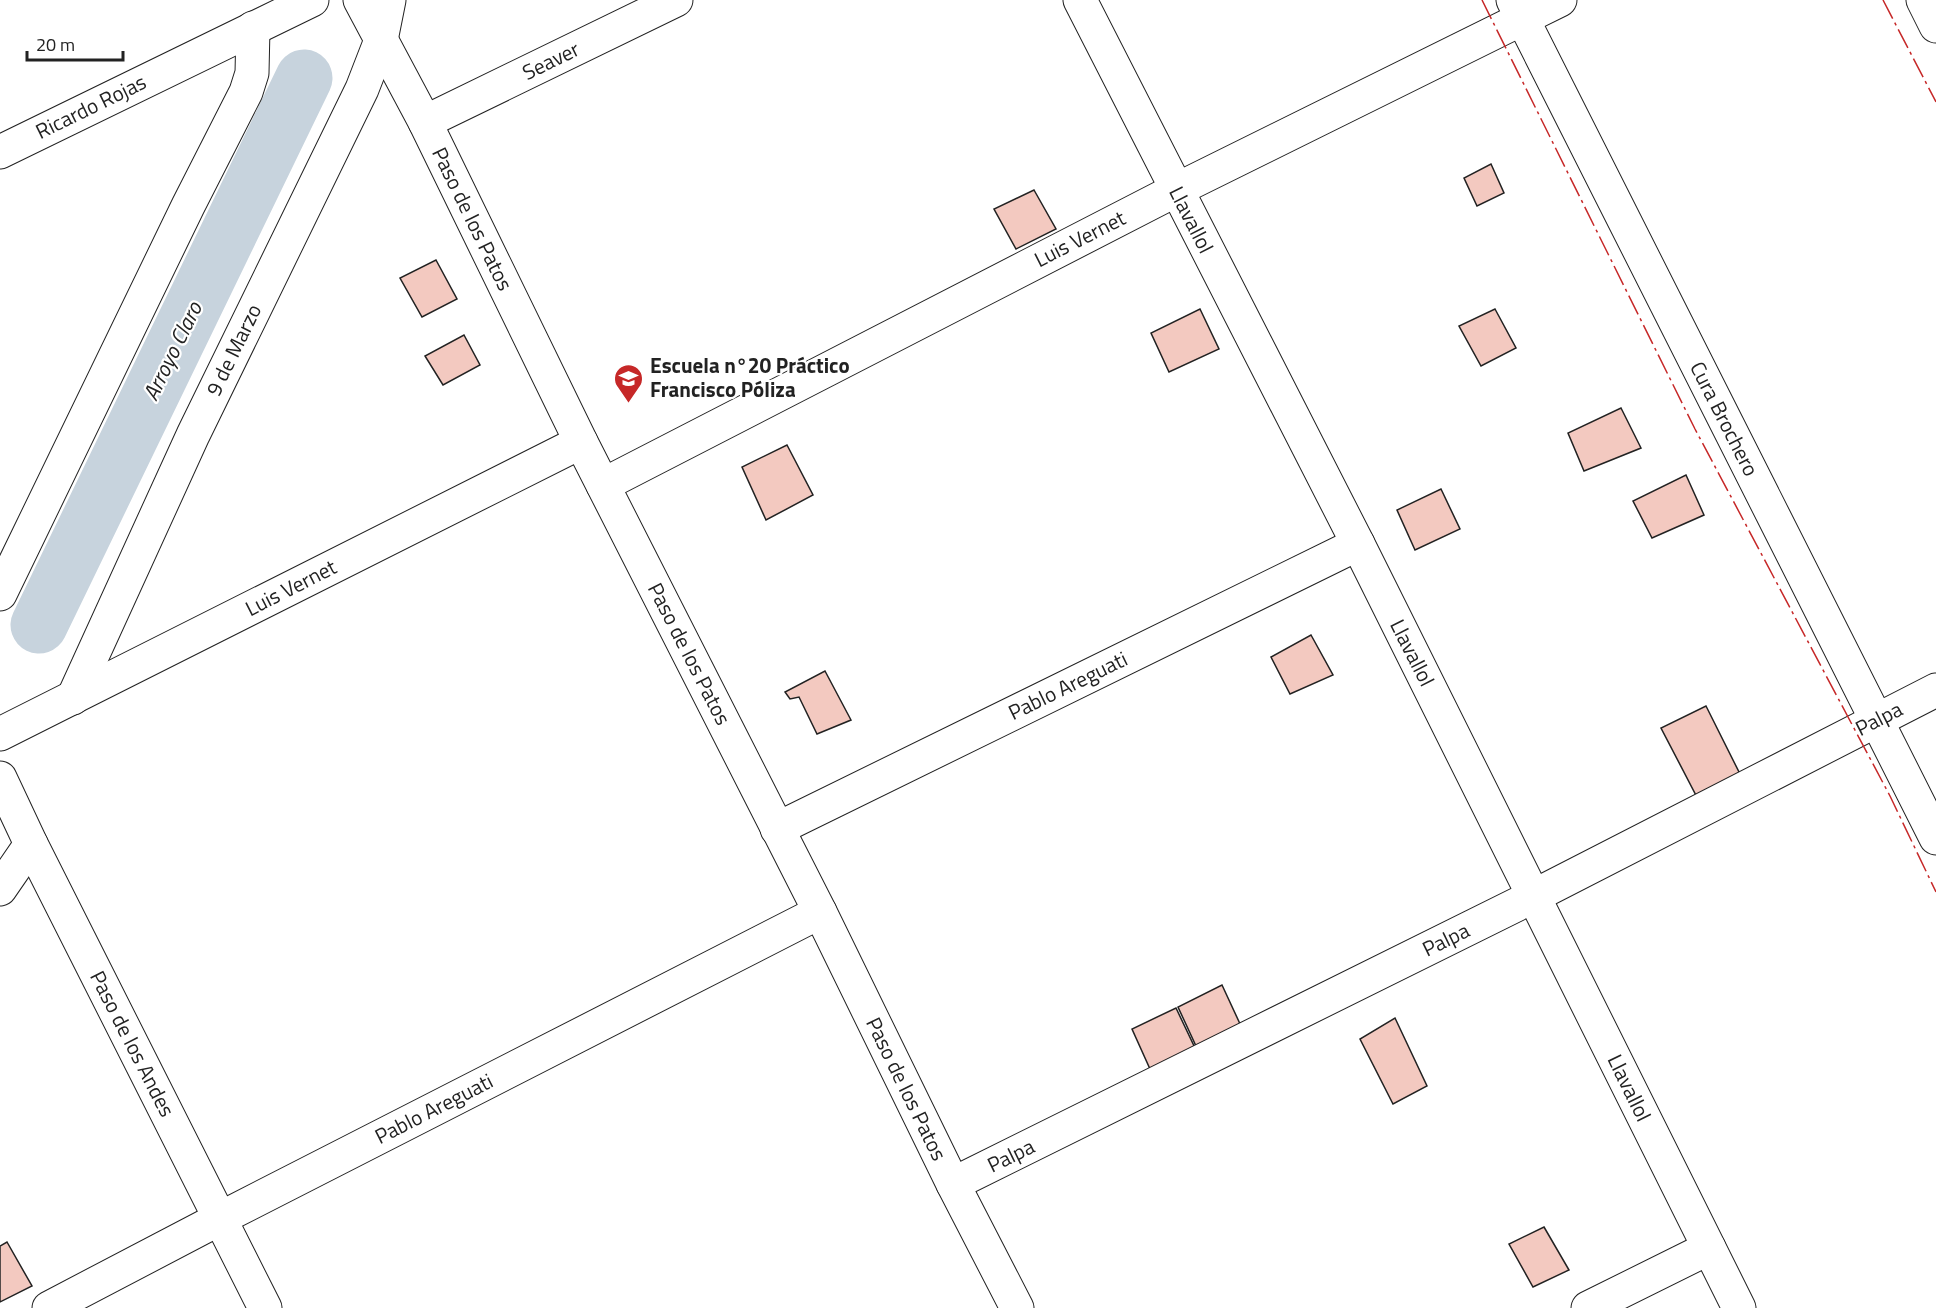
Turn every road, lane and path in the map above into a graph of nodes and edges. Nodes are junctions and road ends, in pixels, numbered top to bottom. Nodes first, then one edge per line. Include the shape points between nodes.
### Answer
1 (312, 0) edge
2 (360, 0) edge
3 (389, 0) edge
4 (676, 0) edge
5 (1080, 0) edge
6 (1560, 0) edge
7 (1923, 0) edge
8 (1517, 10) edge
9 (1936, 26) edge
10 (253, 28) junction
11 (381, 40) junction
12 (425, 122) junction
13 (0, 152) edge
14 (1176, 190) junction
15 (581, 442) junction
16 (603, 485) junction
17 (1358, 544) junction
18 (0, 594) edge
19 (1936, 690) edge
20 (73, 698) junction
21 (1876, 721) junction
22 (0, 735) edge
23 (0, 778) edge
24 (777, 828) junction
25 (1936, 838) edge
26 (31, 844) junction
27 (0, 890) edge
28 (1534, 896) junction
29 (820, 912) junction
30 (953, 1184) junction
31 (219, 1219) junction
32 (1709, 1248) junction
33 (50, 1308) edge
34 (265, 1308) edge
35 (1017, 1308) edge
36 (1588, 1308) edge
37 (1739, 1308) edge

1 - 10 street, Ricardo Rojas
2 - 11 street, Paso de los Patos
3 - 11 street, 9 de Marzo
4 - 12 street, Seaver
5 - 14 street, Llavallol
6 - 8 street, Luis Vernet
7 - 9 street
8 - 14 street, Luis Vernet
8 - 21 street, Cura Brochero
10 - 13 street, Ricardo Rojas
10 - 18 street via 252,73 246,92
11 - 12 street, Paso de los Patos
11 - 20 street, 9 de Marzo via 362,89 193,435
12 - 15 street, Paso de los Patos
14 - 16 street, Luis Vernet
14 - 17 street, Llavallol
15 - 16 street, Paso de los Patos
15 - 20 street, Luis Vernet
16 - 24 street, Paso de los Patos
17 - 24 street, Pablo Areguati
17 - 28 street, Llavallol
19 - 21 street, Palpa
20 - 22 street, Luis Vernet
21 - 25 street, Cura Brochero
21 - 28 street, Palpa
23 - 26 street, Paso de los Andes
24 - 29 street, Paso de los Patos
26 - 27 street
26 - 31 street, Paso de los Andes
28 - 30 street, Palpa
28 - 32 street, Llavallol
29 - 30 street, Paso de los Patos
29 - 31 street, Pablo Areguati
30 - 35 street, Paso de los Patos
31 - 33 street, Pablo Areguati
31 - 34 street, Paso de los Andes
32 - 36 street
32 - 37 street, Llavallol

